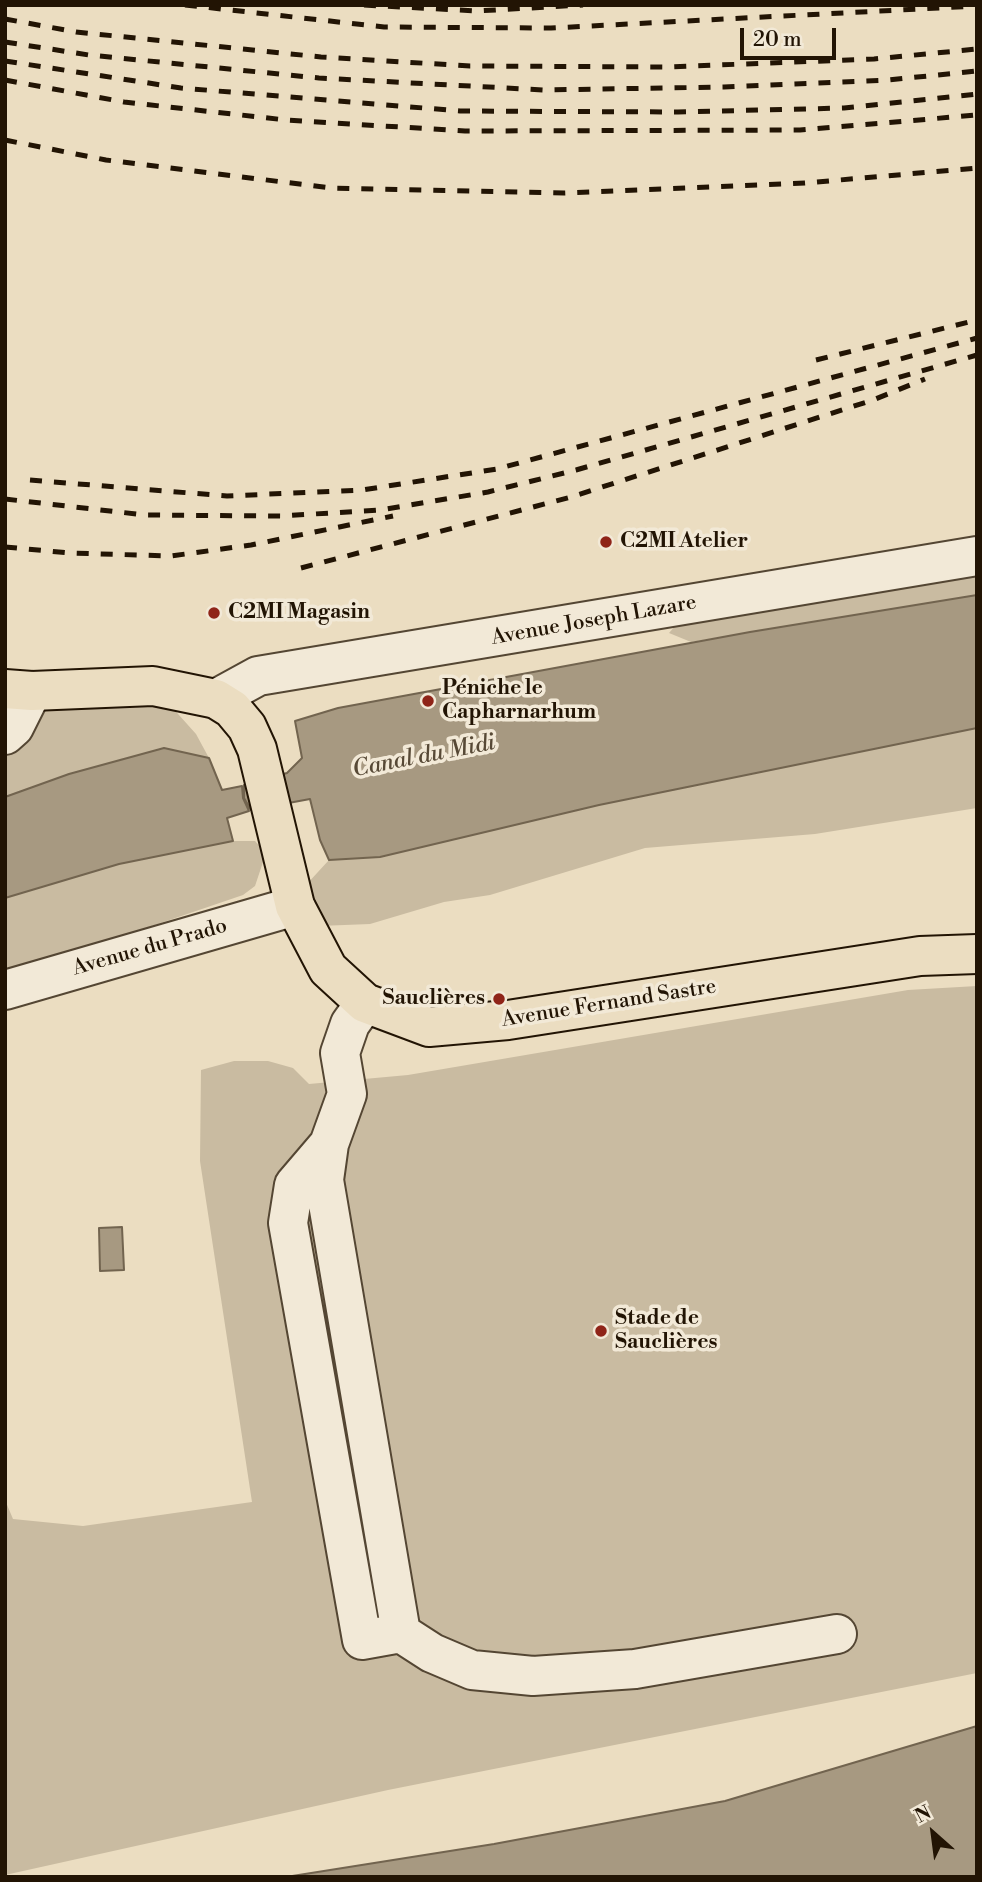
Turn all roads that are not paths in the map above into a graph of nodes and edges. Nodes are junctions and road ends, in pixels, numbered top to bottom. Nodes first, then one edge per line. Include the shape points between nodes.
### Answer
1 (977, 556) edge
2 (19, 690) edge
3 (216, 699) junction
4 (5, 735) edge
5 (290, 890) junction
6 (977, 954) edge
7 (5, 990) edge
8 (365, 1003) junction
9 (837, 1634) dead end

1 - 3 street, Avenue Joseph Lazare via 258,676
2 - 3 main road via 153,686
2 - 4 street via 14,727
3 - 5 main road, Avenue Fernand Sastre via 247,727 257,749
5 - 7 street, Avenue du Prado
5 - 8 main road, Avenue Fernand Sastre via 328,969
6 - 8 main road, Avenue Fernand Sastre via 920,956 469,1024 429,1027
8 - 9 street via 350,1024 340,1053 347,1094 329,1144 324,1180 401,1633 472,1670 533,1676 635,1669

